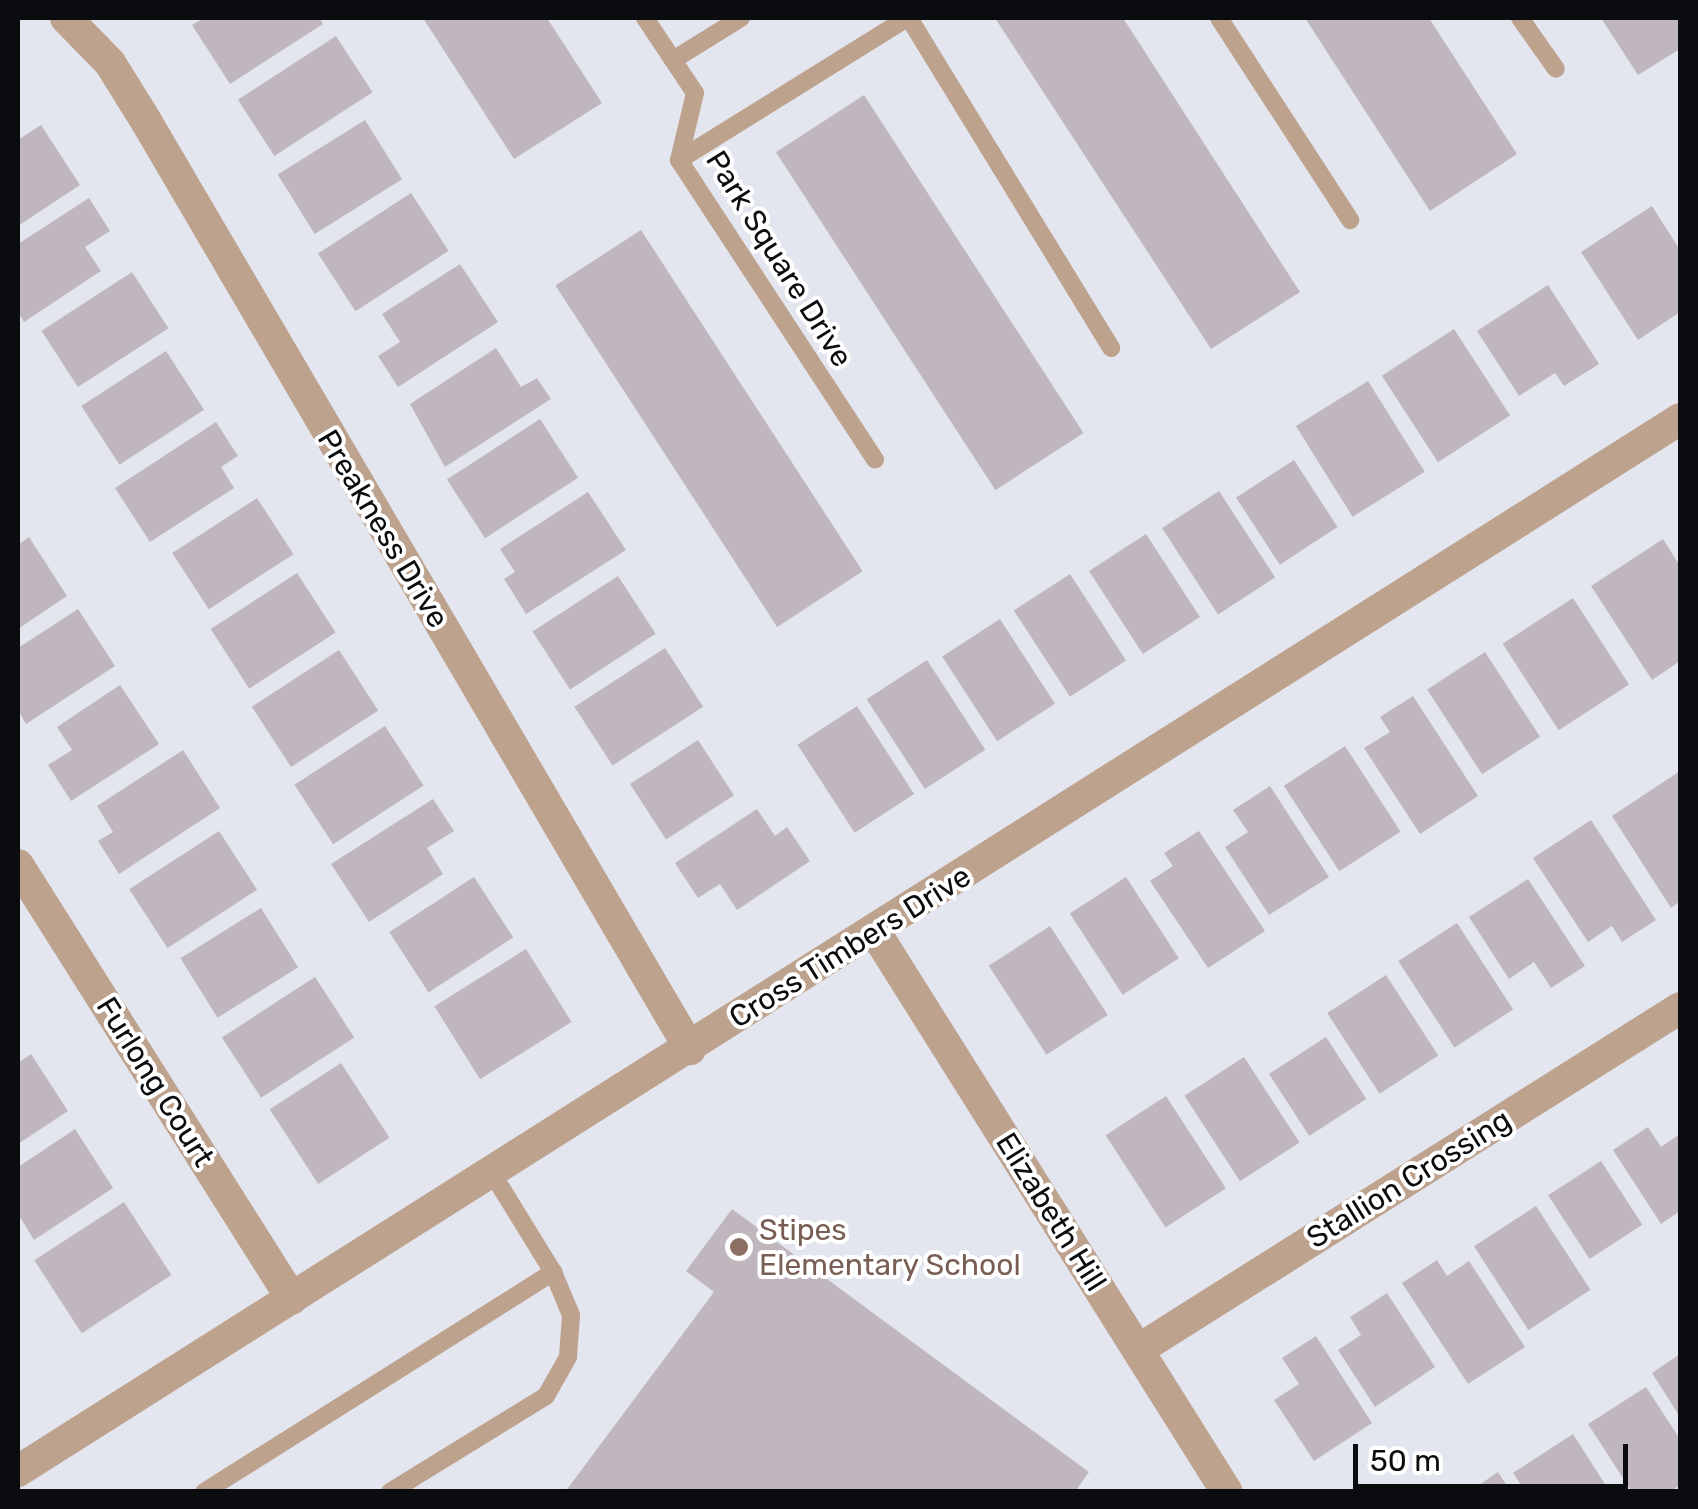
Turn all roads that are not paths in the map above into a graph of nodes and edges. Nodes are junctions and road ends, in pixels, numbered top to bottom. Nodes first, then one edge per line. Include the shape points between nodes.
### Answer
1 (66, 18) edge
2 (645, 18) edge
3 (741, 18) edge
4 (908, 18) edge
5 (1220, 18) edge
6 (1520, 18) edge
7 (673, 60) junction
8 (1556, 69) dead end
9 (679, 160) junction
10 (1350, 220) dead end
11 (1111, 348) dead end
12 (1680, 419) edge
13 (874, 460) dead end
14 (18, 865) edge
15 (875, 932) junction
16 (1680, 1008) edge
17 (690, 1049) junction
18 (492, 1173) junction
19 (553, 1272) junction
20 (292, 1299) junction
21 (1138, 1350) junction
22 (18, 1472) edge
23 (204, 1492) edge
24 (390, 1492) edge
25 (1227, 1492) edge

1 - 17 street, Preakness Drive via 110,63 146,122
2 - 7 lane
3 - 7 lane
4 - 9 lane, Park Square Drive
4 - 11 lane, Park Square Drive
5 - 10 lane
6 - 8 lane
7 - 9 lane via 695,93
9 - 13 lane, Park Square Drive
12 - 15 street, Cross Timbers Drive
14 - 20 street, Furlong Court
15 - 17 street, Cross Timbers Drive
15 - 21 street, Elizabeth Hill
16 - 21 street, Stallion Crossing
17 - 18 street, Cross Timbers Drive
18 - 19 lane
18 - 20 street, Cross Timbers Drive
19 - 23 lane
19 - 24 lane via 571,1316 568,1357 546,1396
20 - 22 street, Cross Timbers Drive
21 - 25 street, Elizabeth Hill

